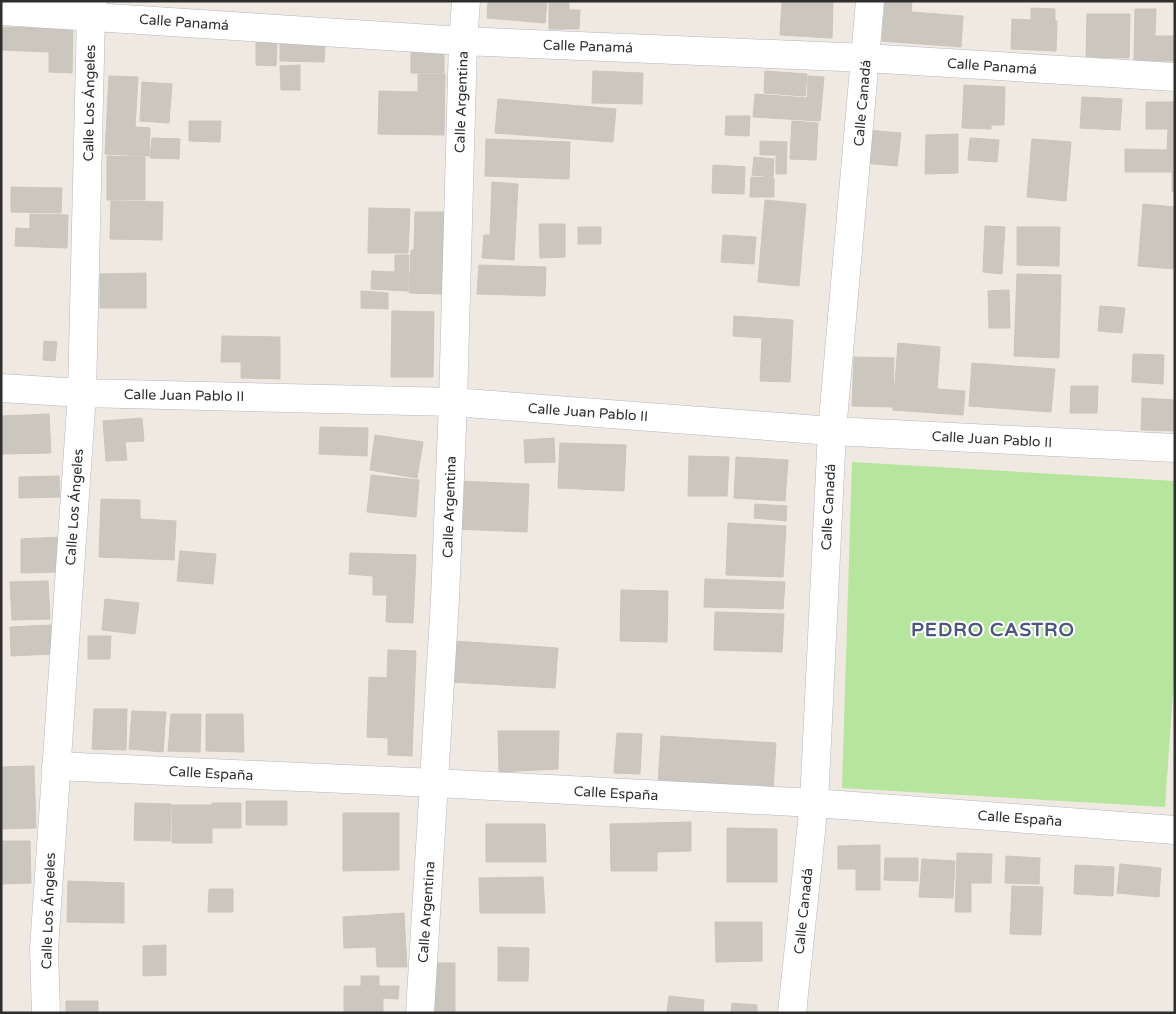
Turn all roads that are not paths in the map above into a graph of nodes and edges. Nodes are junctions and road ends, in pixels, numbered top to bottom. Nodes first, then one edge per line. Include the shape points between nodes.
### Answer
1 (466, 1) edge
2 (870, 1) edge
3 (92, 8) edge
4 (1, 11) edge
5 (463, 41) junction
6 (866, 58) junction
7 (1175, 77) edge
8 (1, 388) edge
9 (82, 393) junction
10 (453, 402) junction
11 (832, 431) junction
12 (1175, 448) edge
13 (56, 766) junction
14 (435, 783) junction
15 (814, 804) junction
16 (1175, 830) edge
17 (46, 1013) edge
18 (420, 1013) edge
19 (792, 1013) edge

1 - 5 street, Calle Argentina
2 - 6 street, Calle Canadá
3 - 4 street, Calle Panamá
3 - 5 street, Calle Panamá
3 - 9 street, Calle Los Ángeles
5 - 6 street, Calle Panamá
5 - 10 street, Calle Argentina
6 - 7 street, Calle Panamá
6 - 11 street, Calle Canadá
8 - 9 street, Calle Juan Pablo II
9 - 10 street, Calle Juan Pablo II
9 - 13 street, Calle Los Ángeles
10 - 11 street, Calle Juan Pablo II
10 - 14 street, Calle Argentina
11 - 12 street, Calle Juan Pablo II
11 - 15 street, Calle Canadá
13 - 14 street, Calle España
13 - 17 street, Calle Los Ángeles via 44,949
14 - 15 street, Calle España
14 - 18 street, Calle Argentina
15 - 16 street, Calle España
15 - 19 street, Calle Canadá

